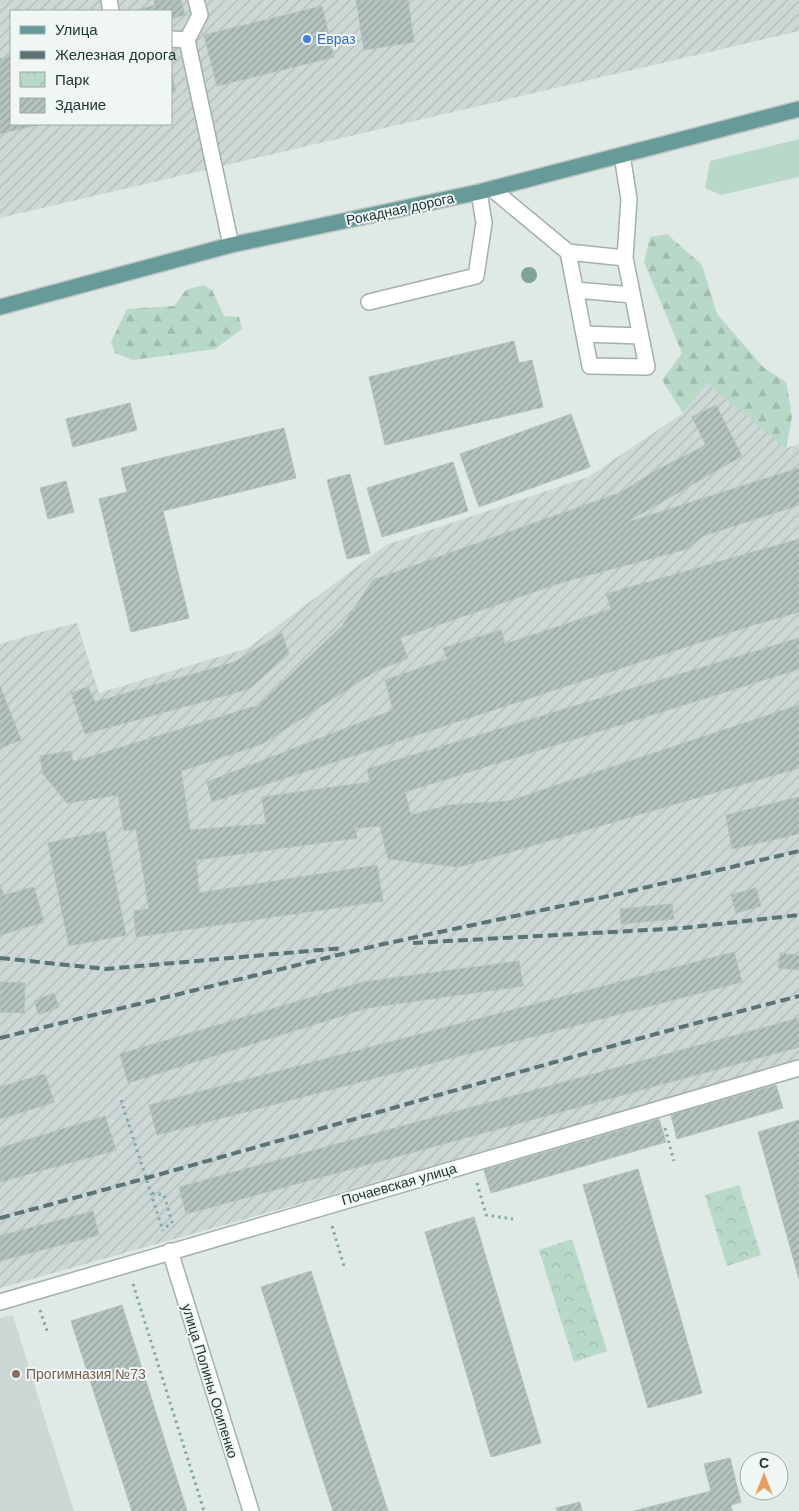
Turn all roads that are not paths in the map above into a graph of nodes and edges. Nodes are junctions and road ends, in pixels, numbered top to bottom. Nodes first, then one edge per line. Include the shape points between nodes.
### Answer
1 (196, 0) edge
2 (172, 39) edge
3 (187, 40) junction
4 (799, 109) edge
5 (622, 155) junction
6 (485, 190) junction
7 (231, 245) junction
8 (568, 252) junction
9 (625, 258) junction
10 (576, 290) junction
11 (632, 295) junction
12 (369, 302) dead end
13 (0, 307) edge
14 (584, 334) junction
15 (640, 336) junction
16 (799, 1068) edge
17 (170, 1251) junction
18 (0, 1302) edge
19 (251, 1511) edge

1 - 3 street via 200,15
2 - 3 street
3 - 7 street
4 - 5 main road, Рокадная дорога
5 - 6 main road, Рокадная дорога
5 - 9 street via 630,199
6 - 7 main road, Рокадная дорога
6 - 8 street
6 - 12 street via 476,276
7 - 13 main road, Рокадная дорога
8 - 9 street
8 - 10 street
9 - 11 street
10 - 11 street
10 - 14 street
11 - 15 street
14 - 15 street
14 - 15 street via 590,366 647,367
16 - 17 street, Почаевская улица
17 - 18 street, Почаевская улица
17 - 19 street, улица Полины Осипенко

